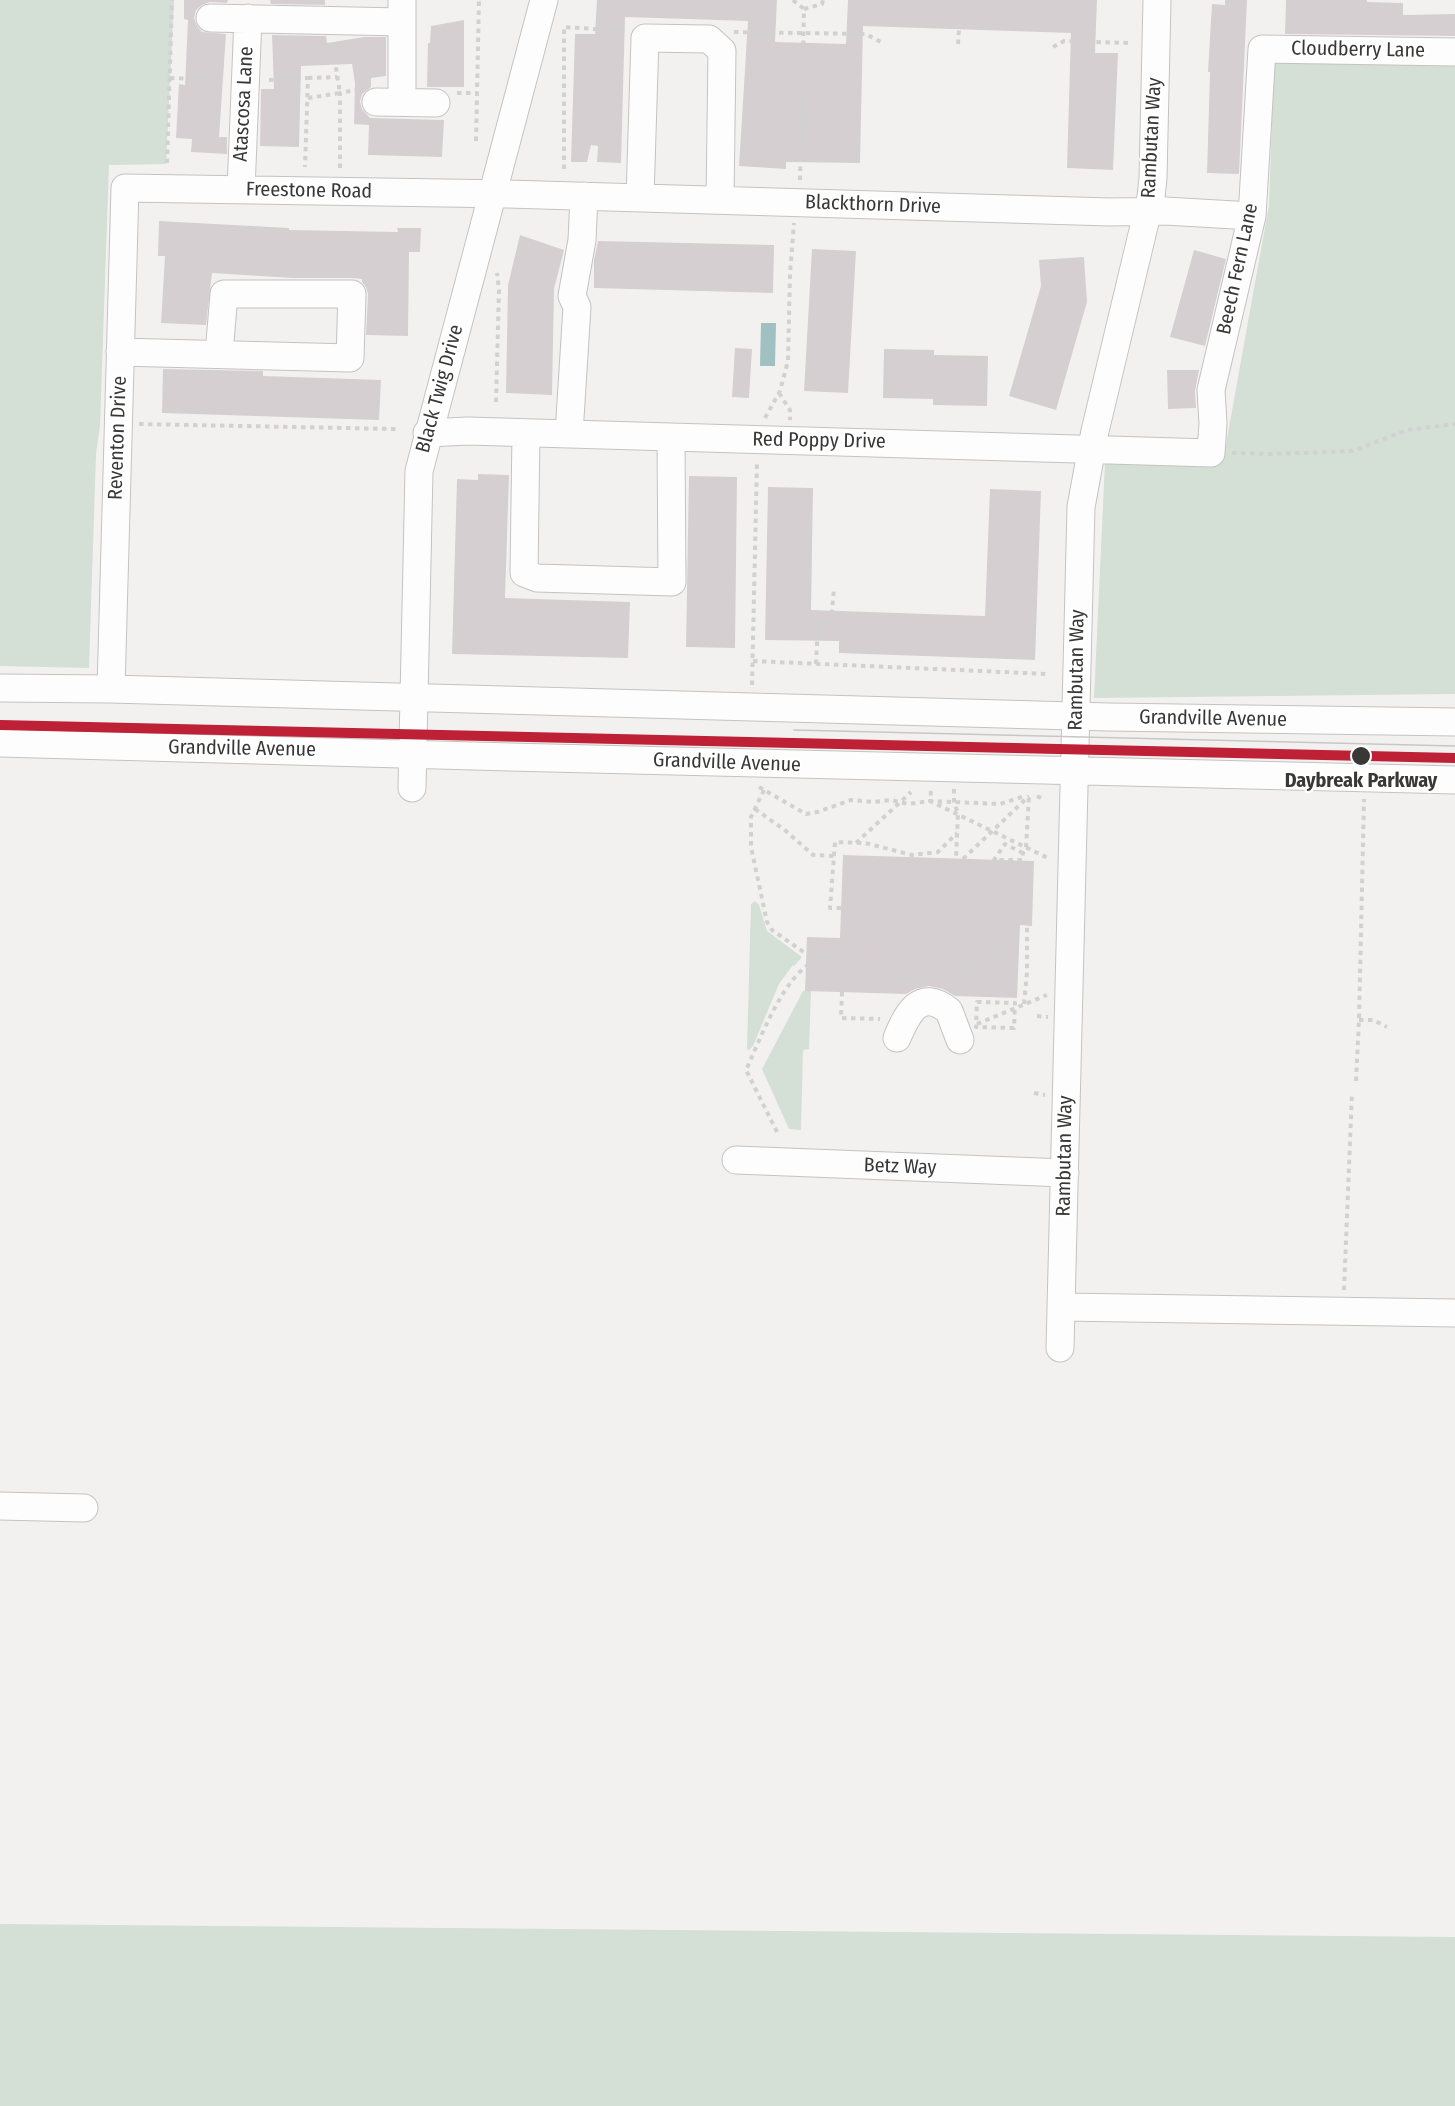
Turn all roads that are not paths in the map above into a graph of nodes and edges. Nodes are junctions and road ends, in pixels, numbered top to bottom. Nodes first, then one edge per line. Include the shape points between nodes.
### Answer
1 (544, 0) edge
2 (1157, 0) edge
3 (402, 11) edge
4 (210, 18) dead end
5 (249, 18) junction
6 (1262, 49) joint
7 (1455, 52) edge
8 (436, 103) dead end
9 (125, 188) joint
10 (240, 190) junction
11 (494, 194) junction
12 (584, 196) junction
13 (640, 198) junction
14 (720, 200) junction
15 (1148, 212) junction
16 (1252, 216) junction
17 (120, 352) junction
18 (219, 354) junction
19 (427, 433) junction
20 (526, 433) junction
21 (569, 434) junction
22 (671, 437) junction
23 (1092, 450) junction
24 (1211, 453) joint
25 (0, 688) edge
26 (111, 689) junction
27 (413, 697) junction
28 (1076, 716) junction
29 (1455, 723) edge
30 (0, 743) edge
31 (412, 753) junction
32 (1075, 773) junction
33 (1455, 780) edge
34 (412, 788) dead end
35 (891, 1029) road end
36 (968, 1032) road end
37 (736, 1160) dead end
38 (1065, 1173) junction
39 (1061, 1307) junction
40 (1455, 1313) edge
41 (1060, 1348) dead end
42 (0, 1506) edge
43 (84, 1508) dead end

1 - 11 street, Black Twig Drive
2 - 15 street, Rambutan Way via 1153,178
3 - 5 street, Atascosa Lane via 328,20
3 - 8 street via 389,102
4 - 5 street, Atascosa Lane
5 - 10 street, Atascosa Lane
6 - 7 street, Cloudberry Lane
6 - 16 street, Beech Fern Lane
9 - 10 street, Freestone Road
9 - 17 street, Reventon Drive
10 - 11 street, Freestone Road
11 - 12 street, Blackthorn Drive
11 - 19 street, Black Twig Drive
12 - 13 street, Blackthorn Drive
12 - 21 street via 582,240 572,296 577,307
13 - 14 street, Blackthorn Drive
13 - 14 street via 645,38 708,39 722,51
14 - 15 street, Blackthorn Drive
15 - 16 street, Blackthorn Drive
15 - 23 street, Rambutan Way
16 - 24 street, Beech Fern Lane via 1210,390
17 - 18 street
17 - 26 street, Reventon Drive
18 - 18 street via 350,358 352,294 224,294
19 - 20 street, Red Poppy Drive
19 - 27 street, Black Twig Drive via 419,471
20 - 21 street, Red Poppy Drive
20 - 22 street via 524,573 537,578 672,582
21 - 22 street, Red Poppy Drive
22 - 23 street, Red Poppy Drive
23 - 24 street, Red Poppy Drive
23 - 28 street, Rambutan Way via 1081,507
25 - 26 street, Grandville Avenue
26 - 27 street, Grandville Avenue
27 - 28 street, Grandville Avenue
27 - 31 street, Black Twig Drive
28 - 29 street, Grandville Avenue
28 - 32 street, Rambutan Way
30 - 31 street, Grandville Avenue
31 - 32 street, Grandville Avenue
31 - 34 street, Black Twig Drive
32 - 33 street, Grandville Avenue
32 - 38 street, Rambutan Way
35 - 36 street via 915,1006 925,1002 943,1006
37 - 38 street, Betz Way
38 - 39 street, Rambutan Way
39 - 40 street
39 - 41 street, Rambutan Way
42 - 43 street

